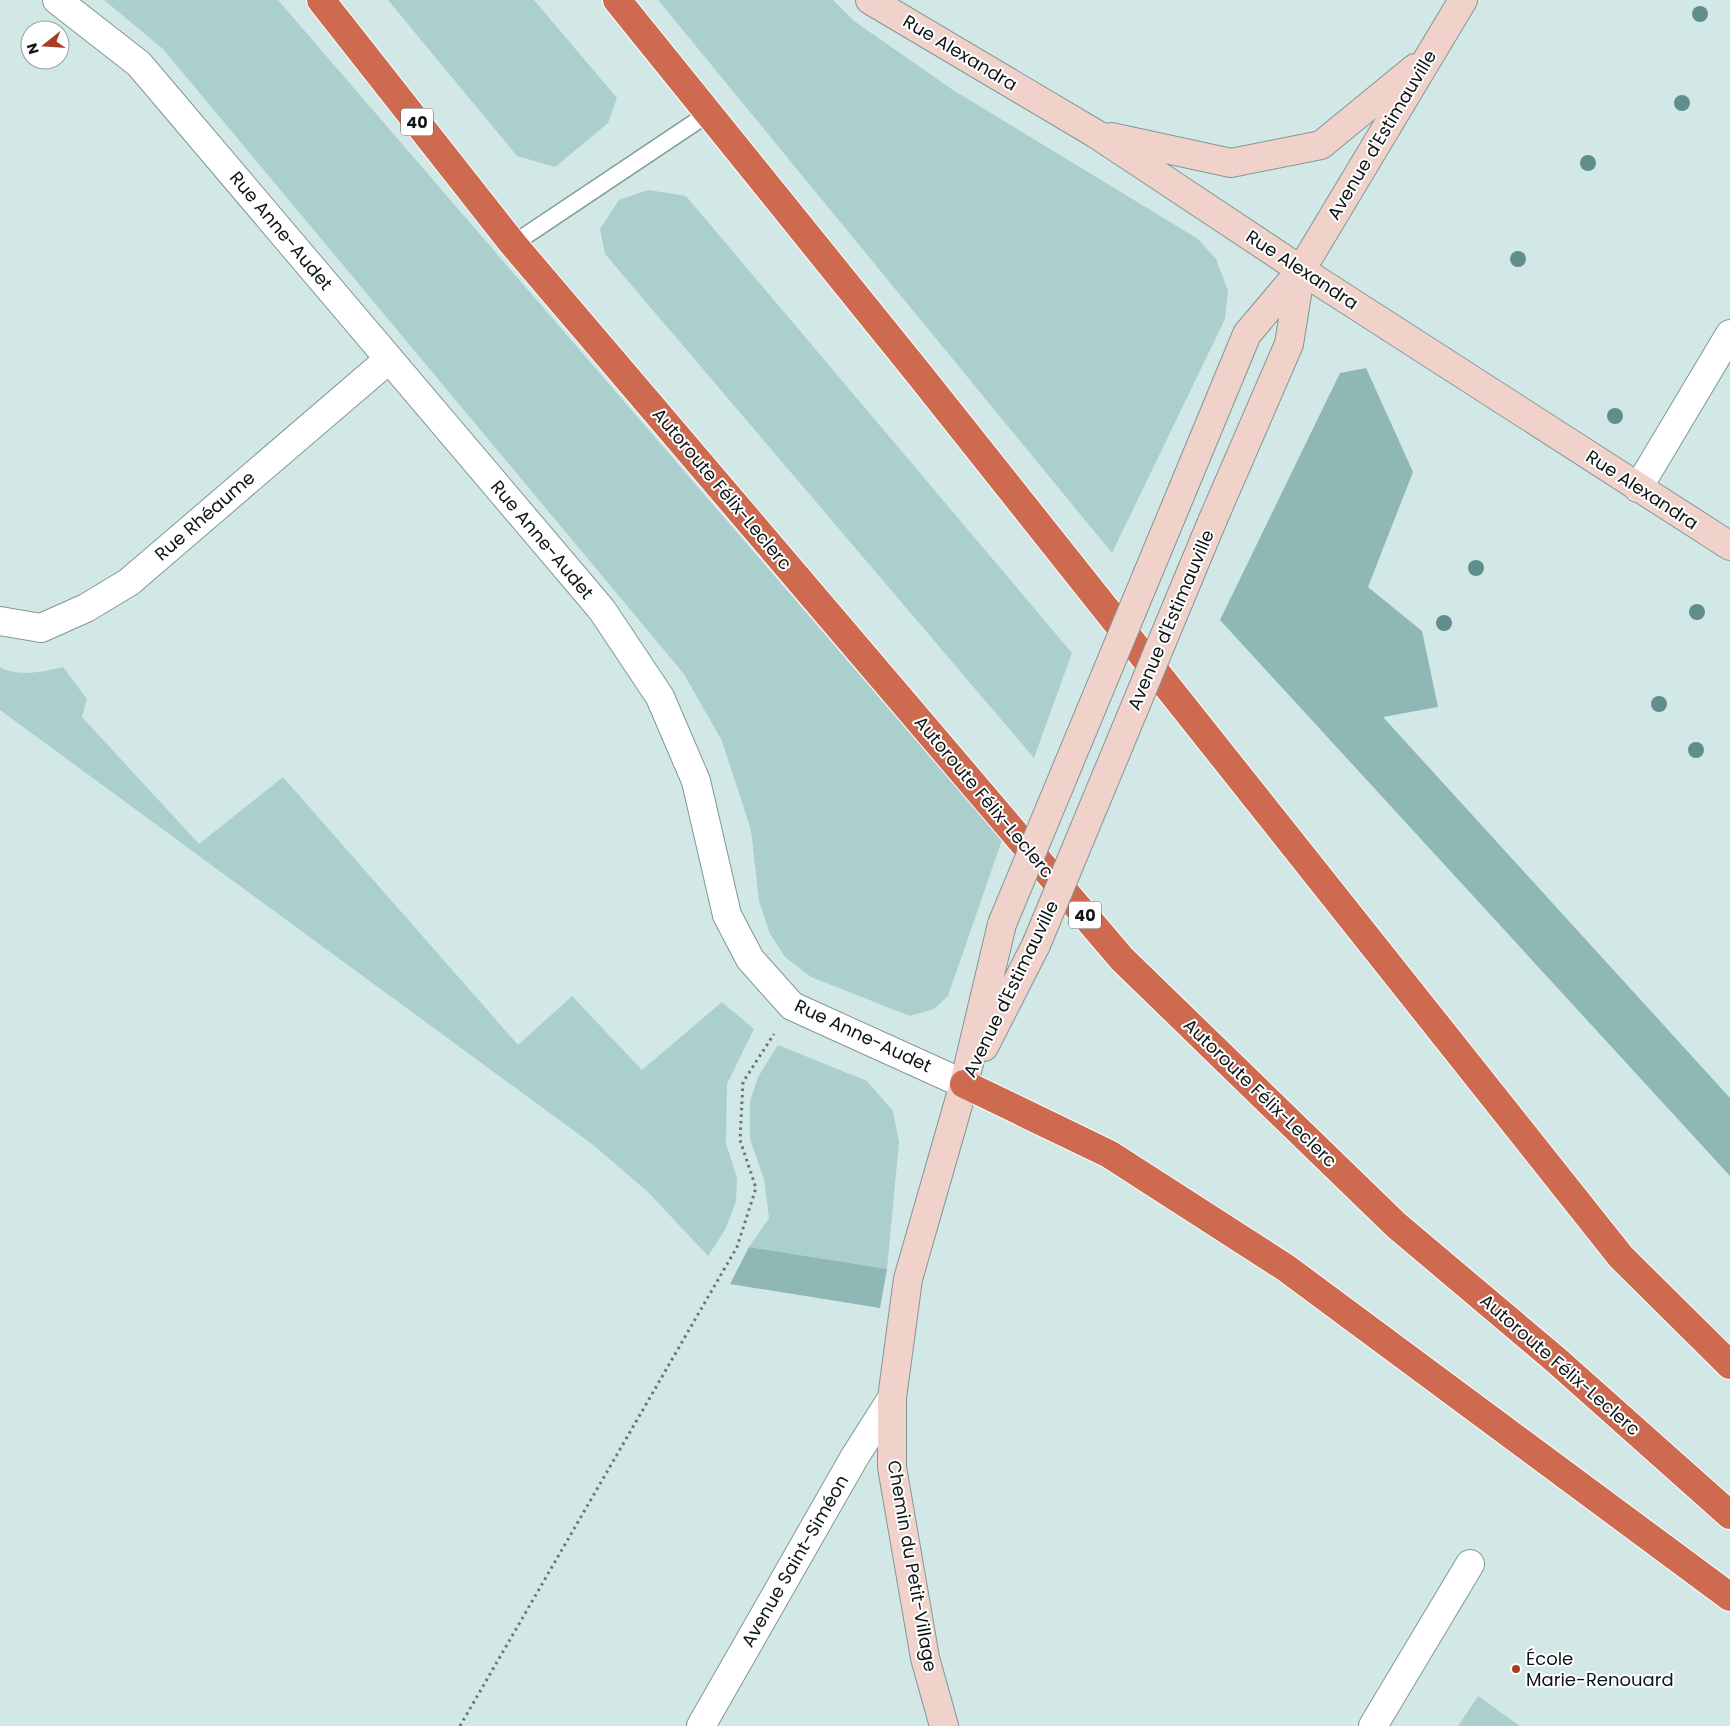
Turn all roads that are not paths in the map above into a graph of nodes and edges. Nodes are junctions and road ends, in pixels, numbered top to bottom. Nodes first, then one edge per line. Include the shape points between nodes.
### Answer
1 (57, 0) edge
2 (321, 0) edge
3 (617, 0) edge
4 (870, 0) edge
5 (1463, 0) edge
6 (1430, 56) junction
7 (708, 113) junction
8 (1096, 134) junction
9 (513, 244) junction
10 (1301, 270) junction
11 (1730, 334) edge
12 (388, 360) junction
13 (1638, 488) junction
14 (1730, 546) edge
15 (0, 621) edge
16 (964, 1084) junction
17 (1730, 1365) edge
18 (892, 1398) junction
19 (1730, 1515) edge
20 (1470, 1564) dead end
21 (1730, 1597) edge
22 (701, 1726) edge
23 (944, 1726) edge
24 (1373, 1726) edge

1 - 12 street, Rue Anne-Audet via 139,64
2 - 9 highway, Autoroute Félix-Leclerc / 40
3 - 7 highway
4 - 8 main road, Rue Alexandra
5 - 6 main road, Avenue d'Estimauville
6 - 8 main road via 1321,145 1231,163
6 - 10 main road, Avenue d'Estimauville
7 - 9 lane
7 - 17 highway via 1621,1257
8 - 10 main road, Rue Alexandra
9 - 19 highway, Autoroute Félix-Leclerc / 40 via 1122,959 1396,1225 1556,1360
10 - 13 main road, Rue Alexandra
10 - 16 main road, Avenue d'Estimauville, bridge via 1289,344 1036,945
10 - 16 main road, Avenue d'Estimauville, bridge via 1246,334 1002,924
11 - 13 street
12 - 15 street, Rue Rhéaume via 129,582 86,608 41,628
12 - 16 street, Rue Anne-Audet via 602,610 660,696 696,781 727,915 750,959 792,1006
13 - 14 main road, Rue Alexandra
16 - 18 main road, Chemin du Petit-Village via 908,1279
16 - 21 highway via 1109,1154 1286,1268
18 - 22 street, Avenue Saint-Siméon via 854,1458
18 - 23 main road, Chemin du Petit-Village via 892,1467 925,1658
20 - 24 street

